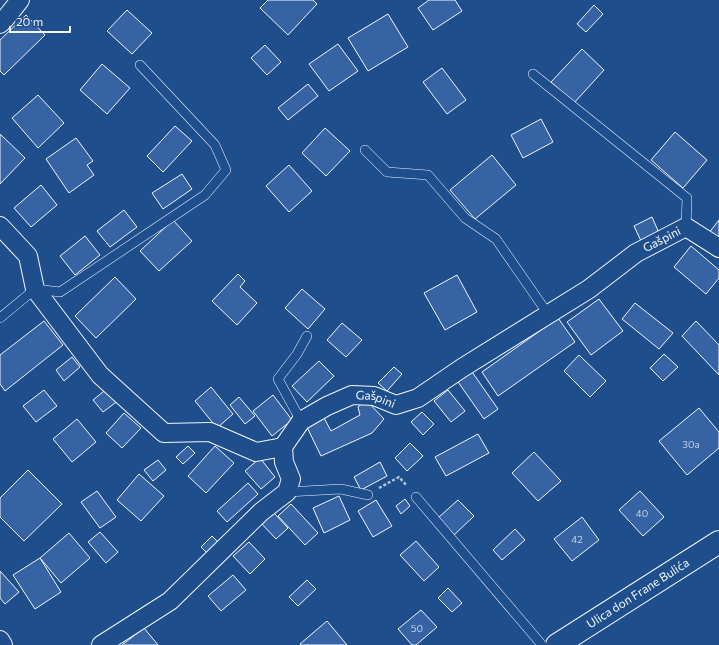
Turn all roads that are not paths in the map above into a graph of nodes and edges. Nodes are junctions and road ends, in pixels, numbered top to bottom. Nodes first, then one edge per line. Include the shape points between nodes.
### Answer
1 (20, 0) edge
2 (0, 24) edge
3 (140, 65) dead end
4 (534, 74) dead end
5 (365, 150) dead end
6 (0, 226) edge
7 (686, 227) junction
8 (719, 248) edge
9 (35, 289) junction
10 (548, 314) junction
11 (0, 318) edge
12 (307, 336) dead end
13 (301, 421) junction
14 (283, 447) junction
15 (287, 492) junction
16 (368, 494) road end
17 (416, 497) dead end
18 (719, 542) edge
19 (0, 640) edge
20 (3, 645) edge
21 (100, 645) edge
22 (542, 645) edge
23 (557, 645) edge

1 - 2 street
3 - 9 lane via 215,144 226,170 205,195 60,292
4 - 7 lane via 687,198
5 - 10 lane via 387,172 428,175 465,218 496,239
6 - 9 street via 28,256
7 - 8 street, Gašpini
7 - 10 street, Gašpini via 636,253 589,289
9 - 11 lane
9 - 14 street via 100,375 164,433 210,432 256,452
10 - 13 street, Gašpini via 418,398 396,405 374,396 352,395
12 - 13 lane via 278,379
13 - 14 street, Gašpini
14 - 15 street via 284,462 291,479
15 - 16 lane via 342,489
15 - 21 street via 261,512 170,601
17 - 22 lane
18 - 23 street, Ulica don Frane Bulića
19 - 20 street

